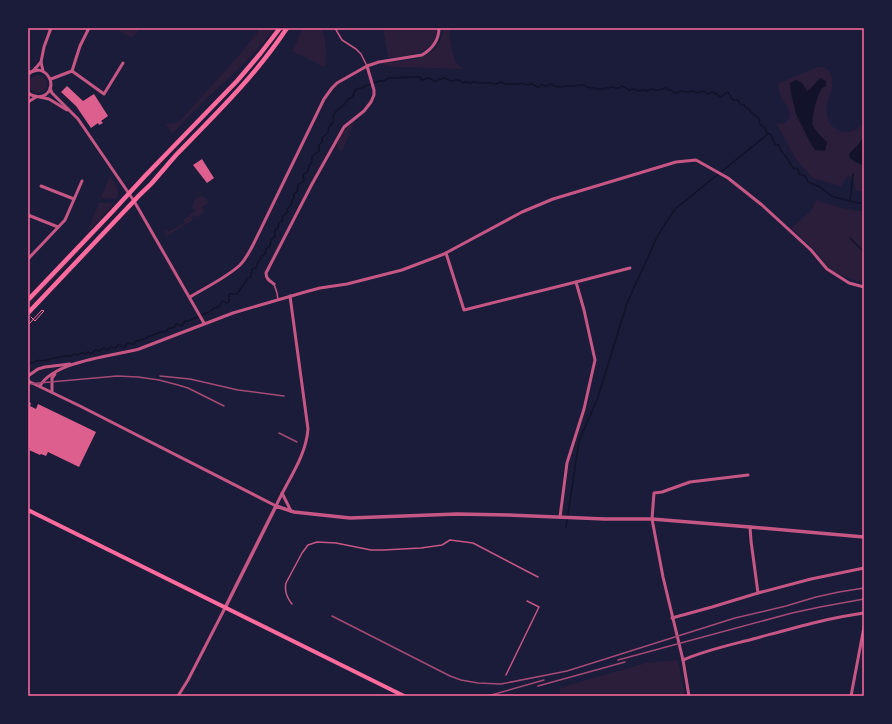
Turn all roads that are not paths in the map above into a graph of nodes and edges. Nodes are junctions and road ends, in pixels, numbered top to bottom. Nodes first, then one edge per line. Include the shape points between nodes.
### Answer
1 (51, 28) edge
2 (89, 28) edge
3 (280, 28) edge
4 (287, 28) edge
5 (335, 28) edge
6 (439, 28) edge
7 (41, 62) junction
8 (123, 63) dead end
9 (367, 66) junction
10 (33, 71) junction
11 (43, 71) junction
12 (72, 71) junction
13 (29, 73) edge
14 (50, 79) junction
15 (50, 88) junction
16 (28, 93) edge
17 (38, 97) junction
18 (28, 102) edge
19 (71, 112) junction
20 (82, 181) dead end
21 (41, 186) dead end
22 (128, 193) junction
23 (74, 199) junction
24 (134, 201) junction
25 (28, 215) edge
26 (58, 228) junction
27 (446, 252) junction
28 (28, 259) edge
29 (630, 268) dead end
30 (576, 282) junction
31 (274, 284) joint
32 (864, 286) edge
33 (290, 296) junction
34 (190, 297) junction
35 (28, 300) edge
36 (278, 300) junction
37 (28, 314) edge
38 (204, 323) junction
39 (74, 364) junction
40 (56, 372) junction
41 (28, 376) edge
42 (28, 381) edge
43 (40, 386) junction
44 (52, 392) junction
45 (748, 474) dead end
46 (282, 493) junction
47 (276, 506) junction
48 (28, 510) edge
49 (291, 511) junction
50 (560, 517) junction
51 (652, 519) junction
52 (750, 526) junction
53 (864, 537) edge
54 (864, 568) edge
55 (538, 577) dead end
56 (758, 593) junction
57 (527, 601) dead end
58 (292, 604) dead end
59 (225, 608) junction
60 (864, 613) edge
61 (672, 618) junction
62 (864, 627) edge
63 (683, 660) junction
64 (506, 675) dead end
65 (178, 696) edge
66 (404, 696) edge
67 (689, 696) edge
68 (852, 696) edge

1 - 7 street
2 - 12 street via 77,52
3 - 22 main road via 227,92
4 - 24 main road via 249,78
5 - 9 lane via 342,40 361,54
6 - 9 street via 437,40 422,55
7 - 10 street
7 - 11 street
8 - 12 street via 104,94
9 - 31 street via 374,90 372,102 344,127 312,184 268,269 267,279
9 - 34 street via 337,83 324,99 246,257 224,277
10 - 11 street
10 - 13 street
11 - 14 street
12 - 14 street
14 - 15 street
15 - 17 street via 47,94
15 - 19 street
16 - 17 street
17 - 18 street
17 - 19 street via 49,99
19 - 22 street
20 - 23 street
21 - 23 street
22 - 24 street
22 - 35 main road
23 - 26 street via 65,220
24 - 34 street
24 - 37 main road
25 - 26 street
26 - 28 street
27 - 30 street via 464,310
27 - 32 street via 522,212 553,199 676,162 696,160 722,174 762,205 811,250 827,269 849,283
27 - 33 street via 402,270
29 - 30 street
30 - 50 street via 594,360 584,409 567,463
31 - 36 lane
33 - 36 street
33 - 46 street via 308,429 302,454
34 - 38 street
36 - 38 street
38 - 39 street via 139,349
39 - 40 street
39 - 41 street via 45,367
40 - 43 street
40 - 44 street via 52,378
42 - 43 street
43 - 44 street
44 - 47 street
45 - 51 street via 690,482 654,493
46 - 47 street
46 - 49 street
47 - 49 street
47 - 59 street
48 - 59 main road
49 - 50 street via 350,518 457,514
50 - 51 street
51 - 52 street
51 - 61 street
52 - 53 street
52 - 56 street
54 - 56 street
55 - 58 lane via 473,543 450,540 442,545 421,548 371,550 317,542 308,545 302,553 286,584 286,594
56 - 61 street
57 - 64 lane via 539,607
59 - 65 street
59 - 66 main road
60 - 63 street via 797,627 699,653
61 - 63 street
62 - 68 street
63 - 67 street

